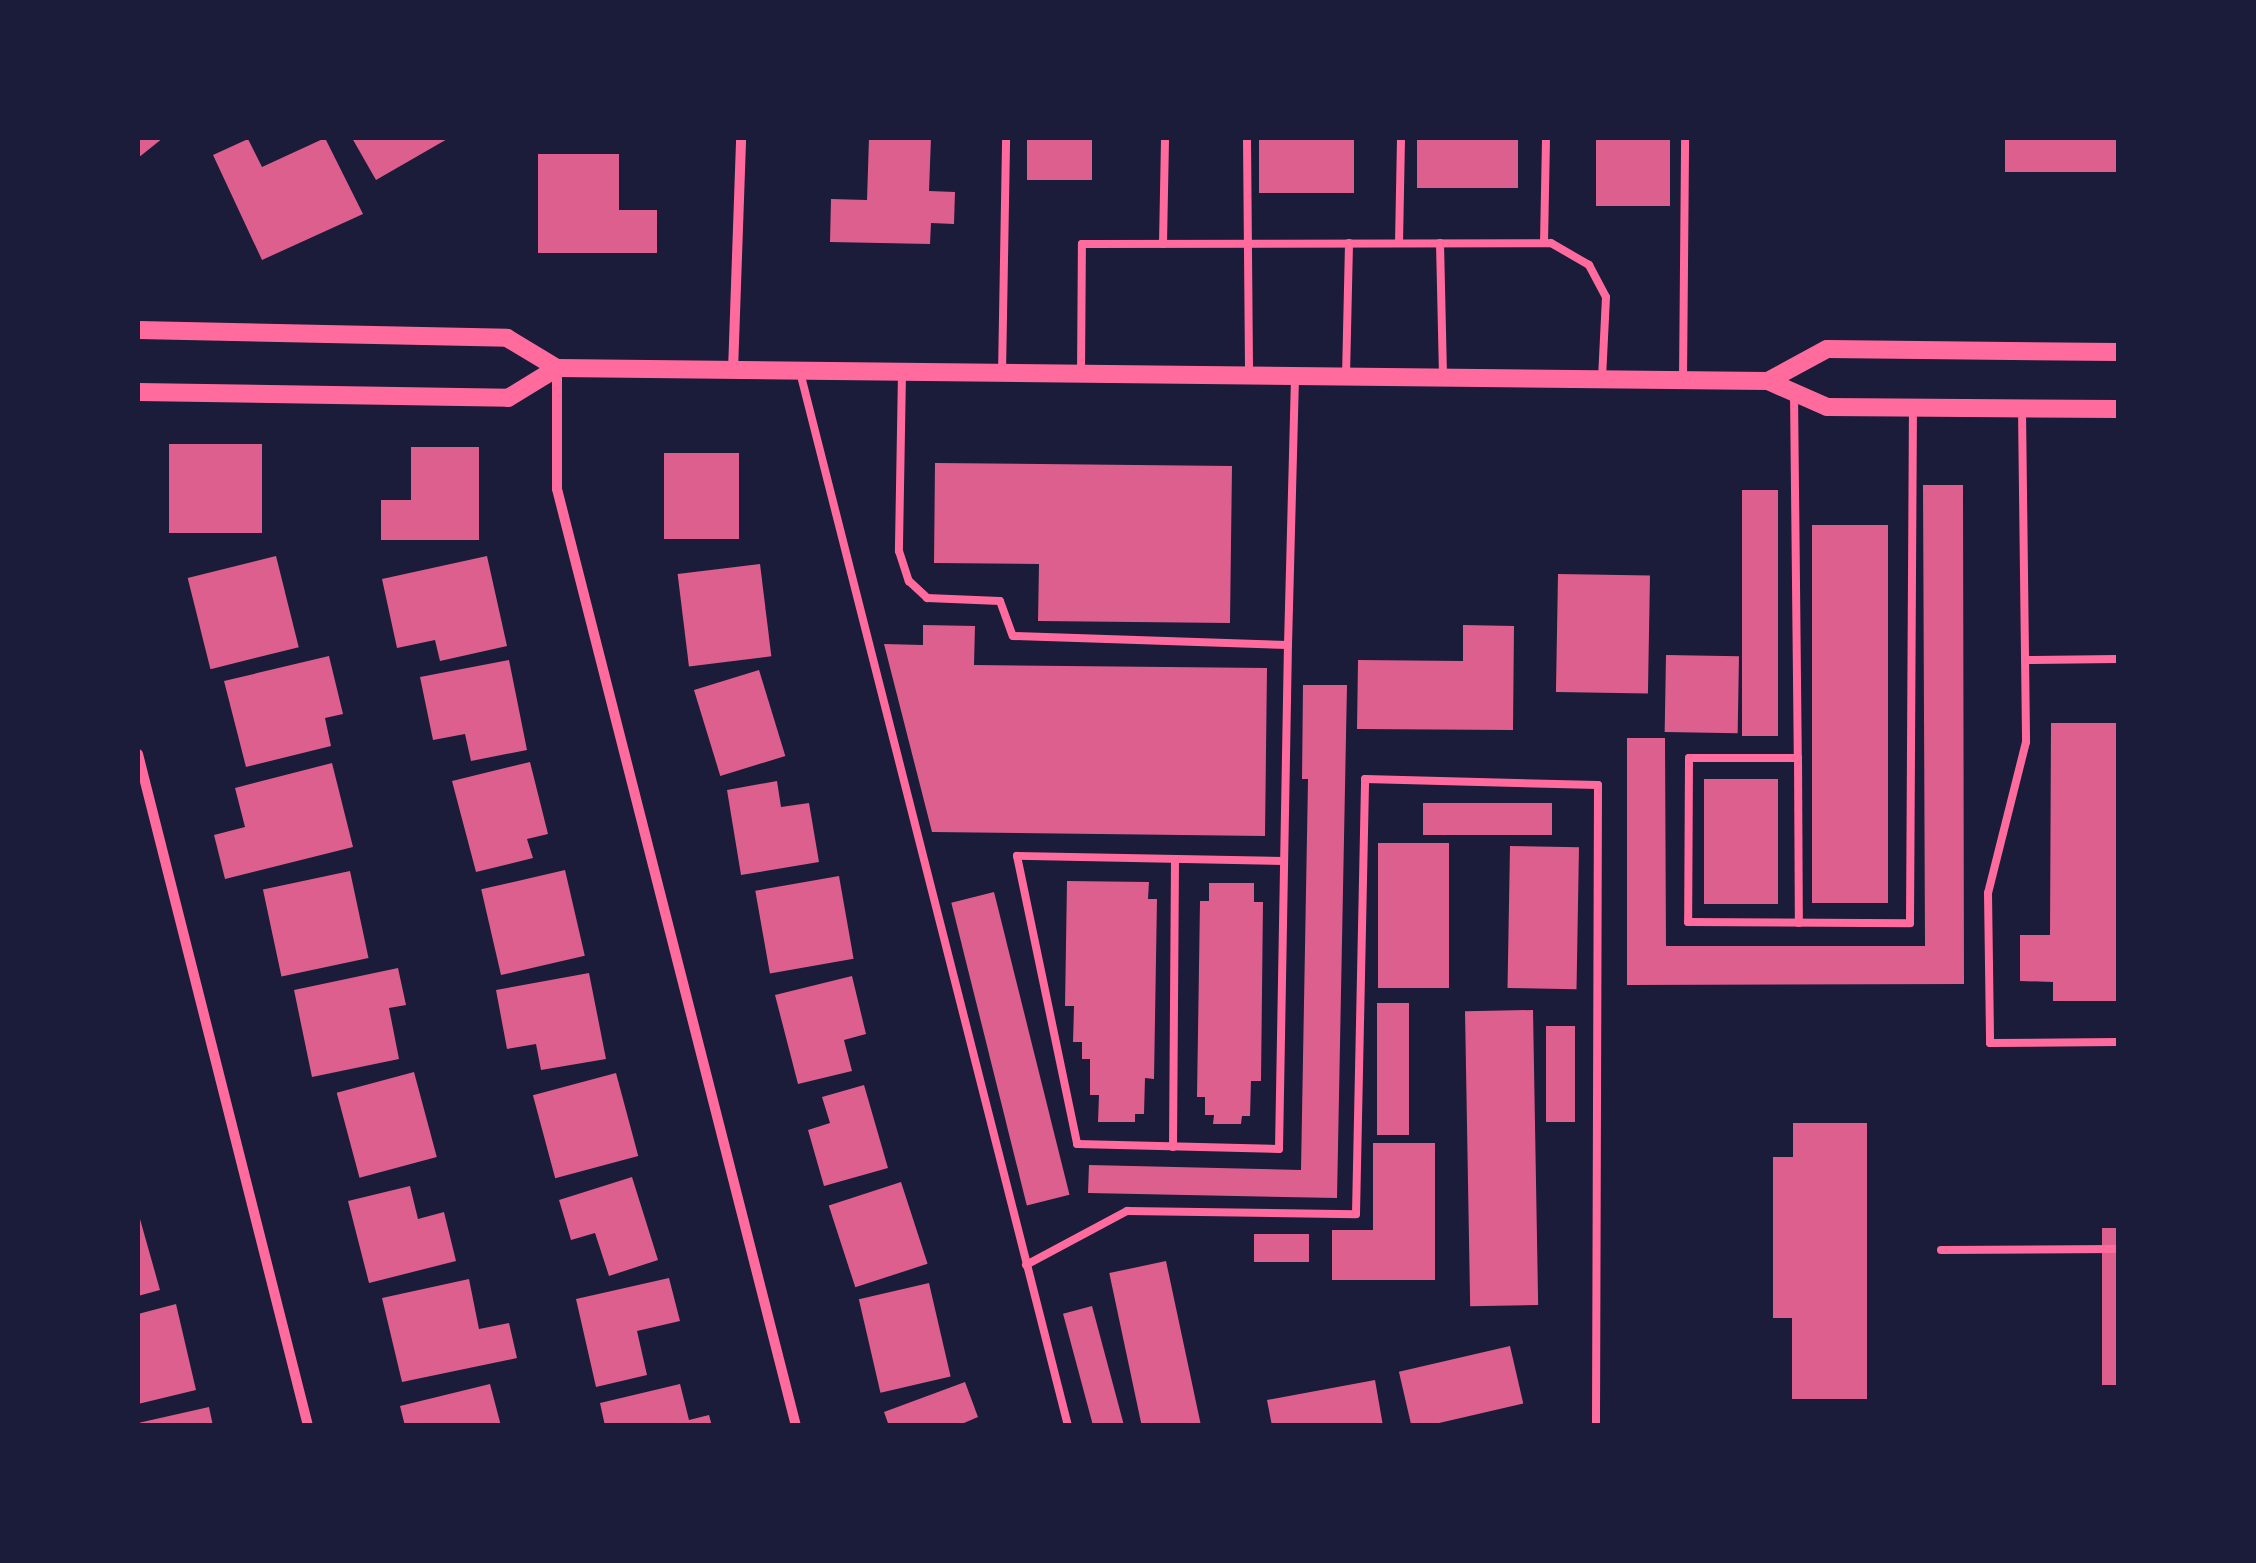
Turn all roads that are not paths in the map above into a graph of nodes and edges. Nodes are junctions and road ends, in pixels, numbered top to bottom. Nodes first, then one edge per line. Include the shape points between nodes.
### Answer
1 (742, 138) edge
2 (1006, 138) edge
3 (1165, 138) edge
4 (1247, 138) edge
5 (1400, 138) edge
6 (1546, 138) edge
7 (1685, 138) edge
8 (1349, 243) junction
9 (1399, 243) junction
10 (1440, 243) junction
11 (1544, 243) junction
12 (1163, 244) junction
13 (1246, 244) junction
14 (138, 330) edge
15 (2118, 352) edge
16 (557, 368) junction
17 (732, 371) junction
18 (800, 372) junction
19 (902, 373) junction
20 (1002, 374) junction
21 (1081, 374) junction
22 (1248, 375) junction
23 (1295, 375) junction
24 (1346, 376) junction
25 (1442, 377) junction
26 (1602, 379) junction
27 (1682, 380) junction
28 (1768, 381) junction
29 (138, 392) edge
30 (1794, 393) junction
31 (1913, 408) junction
32 (2022, 409) junction
33 (2118, 410) edge
34 (1288, 645) junction
35 (2025, 660) junction
36 (2118, 660) edge
37 (138, 754) edge
38 (1798, 758) junction
39 (1176, 859) junction
40 (1284, 861) junction
41 (1798, 922) junction
42 (2118, 1042) edge
43 (1173, 1147) junction
44 (2118, 1249) edge
45 (1941, 1250) dead end
46 (1026, 1265) junction
47 (308, 1426) edge
48 (796, 1426) edge
49 (1068, 1426) edge
50 (1596, 1426) edge

1 - 17 street
2 - 20 lane
3 - 12 lane
4 - 13 lane
5 - 9 lane
6 - 11 lane
7 - 27 lane
8 - 9 lane
8 - 13 lane
8 - 24 lane
9 - 10 lane
10 - 11 lane
10 - 25 lane
11 - 26 lane via 1589,265 1606,296
12 - 13 lane
12 - 21 lane via 1082,244
13 - 22 lane
14 - 16 street via 507,338
15 - 28 street via 1827,350
16 - 17 street
16 - 29 street via 508,398
16 - 48 street via 557,489
17 - 18 street
18 - 19 street
18 - 46 lane
19 - 20 street
19 - 34 lane via 900,551 909,581 927,598 1000,601 1013,636
20 - 21 street
21 - 22 street
22 - 23 street
23 - 24 street
23 - 34 lane
24 - 25 street
25 - 26 street
26 - 27 street
27 - 28 street
28 - 30 street
30 - 31 street via 1827,408
30 - 38 lane
31 - 32 street
31 - 41 lane via 1910,923
32 - 33 street
32 - 35 lane
34 - 40 lane
35 - 36 lane
35 - 42 lane via 2026,742 1988,893 1990,1042
37 - 47 street
38 - 41 lane
38 - 41 lane via 1689,758 1688,922
39 - 40 lane
39 - 43 lane
39 - 43 lane via 1016,856 1077,1144
40 - 43 lane via 1279,1149
44 - 45 lane
46 - 49 lane
46 - 50 lane via 1127,1211 1356,1214 1365,780 1598,785

